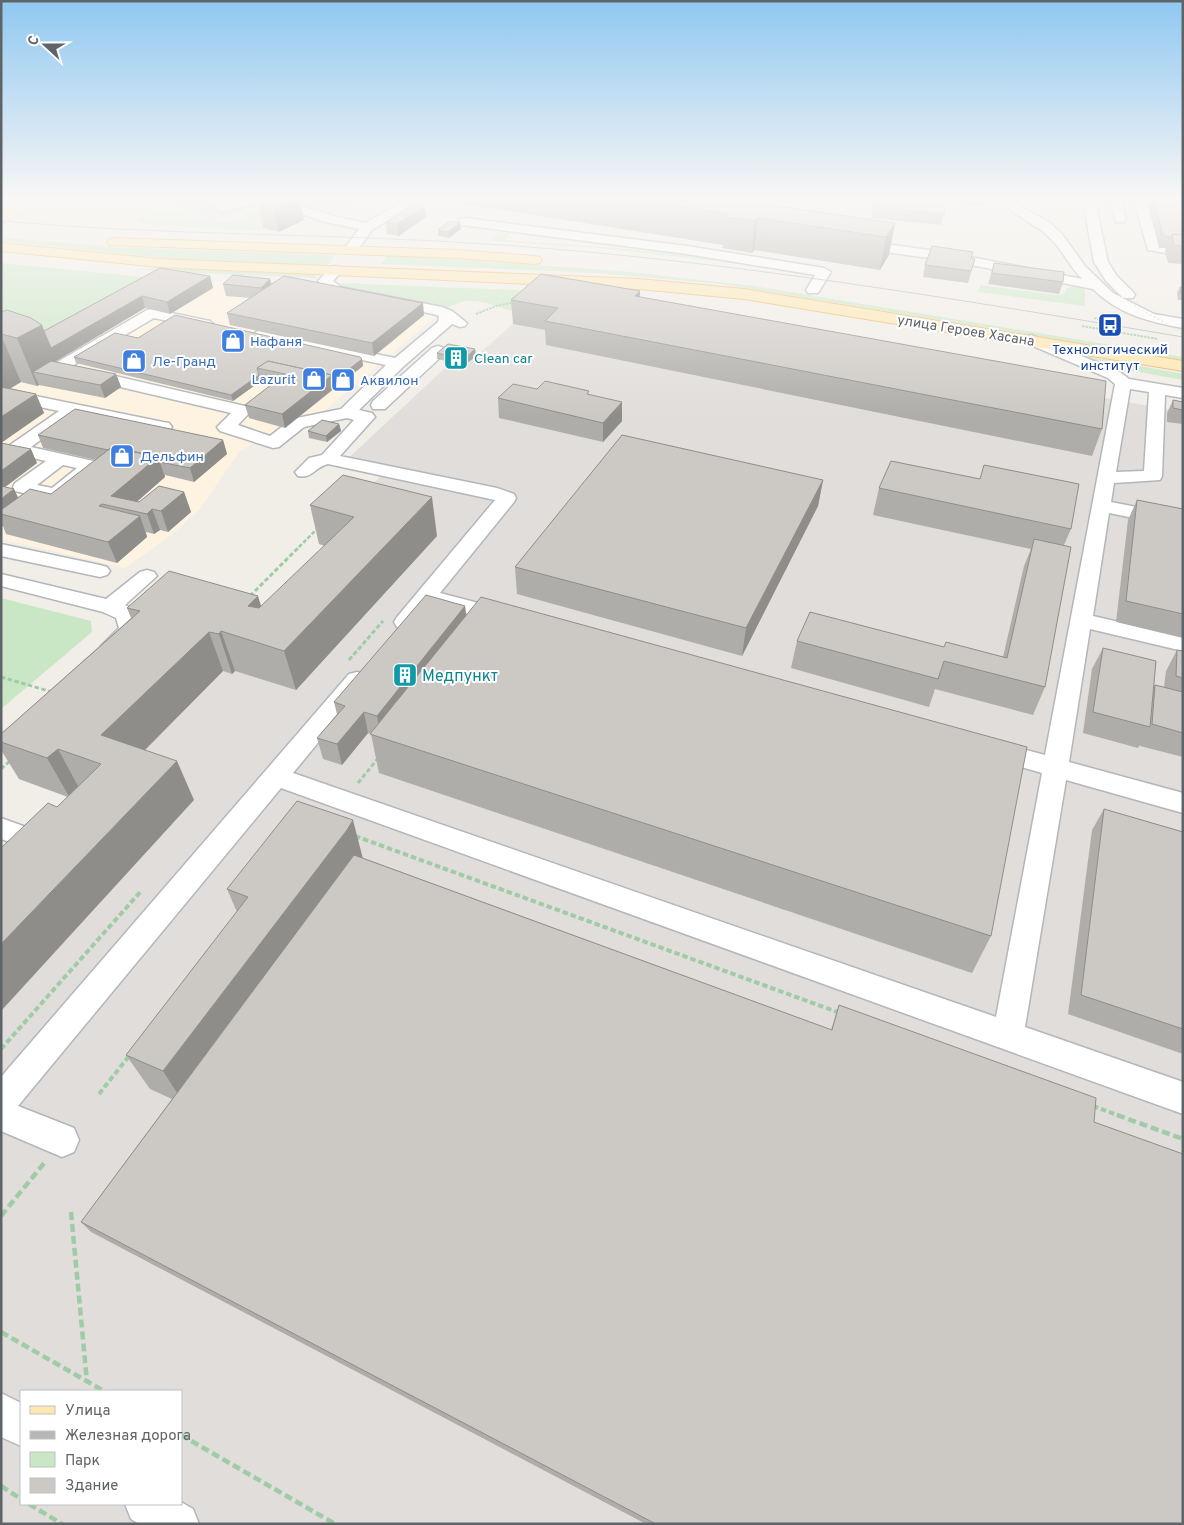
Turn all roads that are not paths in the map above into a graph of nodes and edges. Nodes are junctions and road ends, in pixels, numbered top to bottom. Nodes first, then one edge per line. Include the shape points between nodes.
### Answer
1 (334, 272) edge
2 (383, 272) edge
3 (669, 272) edge
4 (824, 272) edge
5 (1028, 272) edge
6 (1083, 272) edge
7 (1107, 272) edge
8 (1098, 286) junction
9 (813, 290) junction
10 (829, 292) dead end
11 (1142, 304) dead end
12 (447, 314) junction
13 (1183, 324) edge
14 (224, 328) edge
15 (243, 332) edge
16 (1031, 340) junction
17 (398, 364) junction
18 (1183, 366) edge
19 (1124, 383) junction
20 (1157, 388) junction
21 (1183, 393) edge
22 (1, 394) edge
23 (73, 409) junction
24 (347, 413) junction
25 (366, 417) junction
26 (163, 427) edge
27 (60, 459) dead end
28 (328, 459) junction
29 (304, 472) dead end
30 (1106, 478) junction
31 (1101, 506) junction
32 (1183, 522) edge
33 (1, 550) edge
34 (47, 560) junction
35 (100, 571) dead end
36 (147, 576) dead end
37 (10, 582) edge
38 (428, 596) junction
39 (110, 607) junction
40 (1081, 620) junction
41 (529, 624) edge
42 (387, 630) road end
43 (1183, 644) edge
44 (94, 662) edge
45 (358, 663) road end
46 (969, 744) edge
47 (1055, 767) junction
48 (275, 776) junction
49 (1183, 803) edge
50 (1, 828) edge
51 (28, 838) edge
52 (1008, 1036) junction
53 (1183, 1098) edge
54 (1, 1102) edge
55 (1, 1115) edge
56 (62, 1140) road end
57 (1, 1413) edge
58 (20, 1425) edge
59 (148, 1505) edge
60 (178, 1524) edge

1 - 12 lane via 325,281 336,290
2 - 16 main road, улица Героев Хасана via 620,283 744,294
3 - 9 main road
4 - 9 lane
5 - 8 lane
6 - 8 lane
7 - 11 lane
8 - 13 lane via 1108,296 1150,318
9 - 10 main road
12 - 17 lane via 445,324
12 - 25 lane via 461,324 459,332
14 - 24 lane via 152,313 58,368 243,411 226,427 273,443 298,423
15 - 17 lane
16 - 18 main road, улица Героев Хасана
16 - 19 lane via 1114,375
17 - 24 lane
19 - 20 lane
19 - 30 lane
20 - 21 lane
20 - 30 lane via 1153,476
22 - 23 lane
23 - 26 lane
23 - 27 lane via 16,449
24 - 25 lane
25 - 28 lane
28 - 29 lane via 315,462
28 - 38 lane via 507,498
30 - 31 lane
31 - 32 lane
31 - 40 lane
33 - 34 lane
34 - 35 lane
34 - 37 lane
36 - 39 lane
37 - 39 lane
38 - 41 lane
38 - 42 lane
39 - 44 lane via 126,614 131,630
40 - 43 lane
40 - 47 lane
45 - 48 lane
46 - 47 lane
47 - 49 lane
47 - 52 lane
48 - 52 lane
48 - 54 lane
50 - 51 lane
52 - 53 lane
55 - 56 lane
57 - 58 lane
59 - 60 lane

